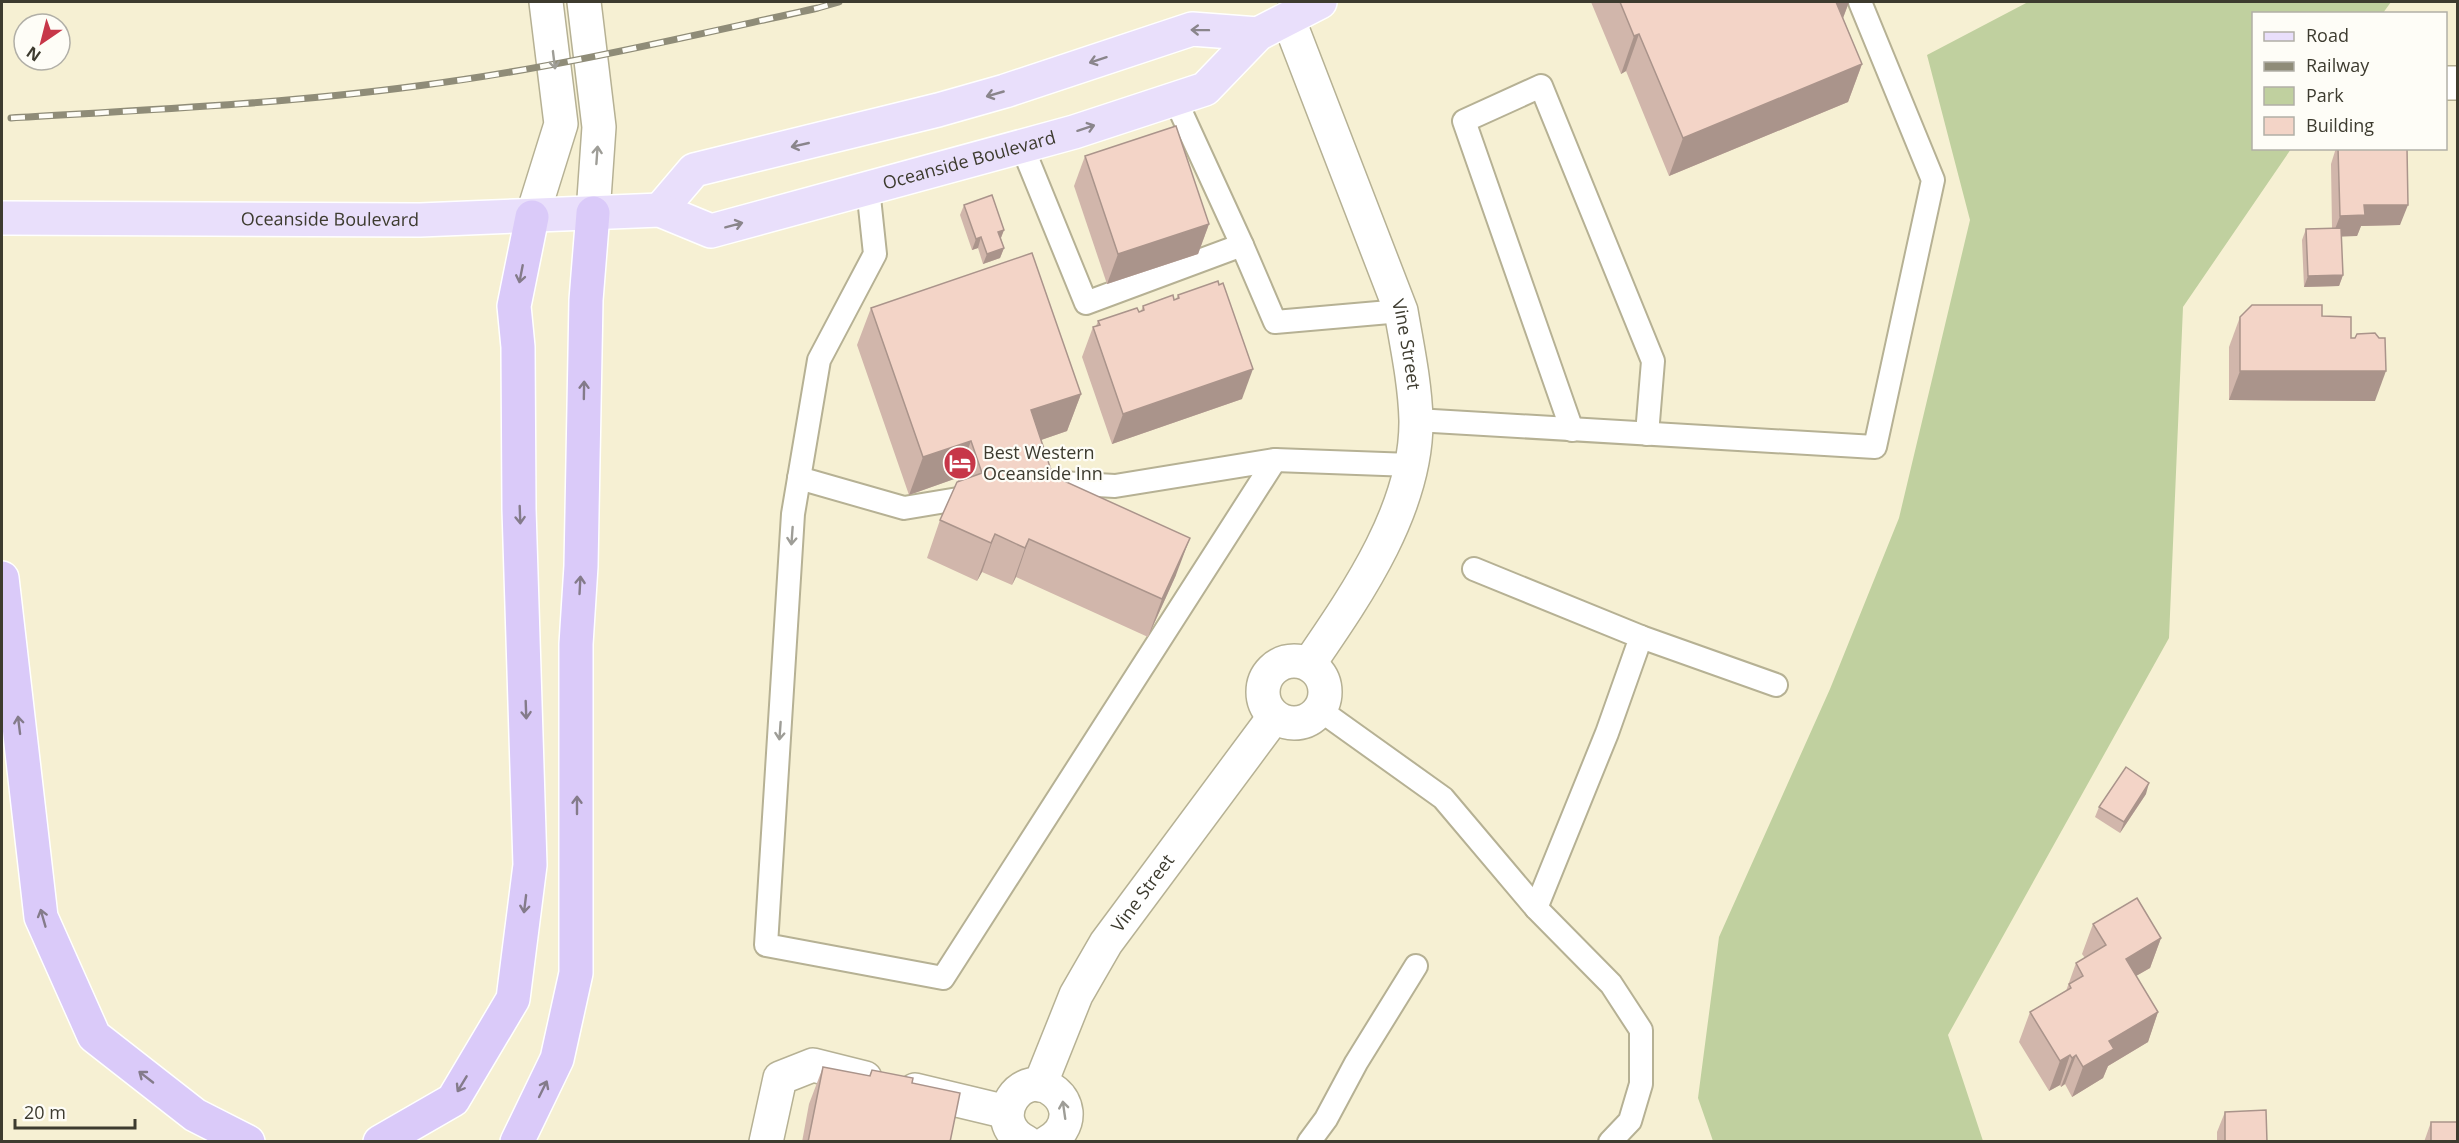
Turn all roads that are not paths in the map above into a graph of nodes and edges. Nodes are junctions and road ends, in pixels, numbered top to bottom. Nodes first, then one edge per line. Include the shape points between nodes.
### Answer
1 (546, 2) edge
2 (584, 2) edge
3 (1320, 2) edge
4 (1860, 2) edge
5 (1288, 18) junction
6 (1258, 34) junction
7 (1175, 99) junction
8 (1022, 146) junction
9 (868, 188) junction
10 (660, 210) junction
11 (593, 213) junction
12 (532, 217) junction
13 (2, 218) edge
14 (1242, 245) junction
15 (1401, 310) junction
16 (1416, 420) junction
17 (1572, 430) junction
18 (1647, 434) junction
19 (1275, 460) junction
20 (1411, 465) junction
21 (799, 478) junction
22 (1029, 481) edge
23 (964, 498) edge
24 (1474, 569) dead end
25 (2, 578) edge
26 (1641, 638) junction
27 (1309, 664) junction
28 (1776, 686) dead end
29 (1320, 710) junction
30 (1274, 717) junction
31 (1536, 908) junction
32 (1416, 966) dead end
33 (1040, 1084) junction
34 (1007, 1112) junction
35 (248, 1142) edge
36 (380, 1142) edge
37 (518, 1142) edge
38 (766, 1142) edge
39 (1026, 1142) edge
40 (1048, 1142) edge
41 (1309, 1142) edge
42 (1610, 1142) edge

1 -> 12 street via 561,124
11 -> 2 street via 599,127
3 - 5 main road, Oceanside Boulevard
4 - 18 lane via 1934,180 1875,447
5 - 6 main road, Oceanside Boulevard
5 - 15 street, Vine Street
6 - 7 main road, Oceanside Boulevard via 1205,89
6 -> 10 main road via 1192,28 1005,91 693,170
8 -> 7 main road, Oceanside Boulevard
7 - 14 lane
8 - 9 main road, Oceanside Boulevard
8 - 14 lane via 1086,303
10 -> 9 main road, Oceanside Boulevard via 711,231
9 - 21 lane via 875,254 819,360
10 - 11 main road, Oceanside Boulevard
11 - 12 main road, Oceanside Boulevard
37 -> 11 highway via 557,1059 576,973 576,644 586,300
12 - 13 main road, Oceanside Boulevard
12 -> 36 highway via 514,306 530,866 513,999 453,1100
14 - 15 lane via 1275,322
15 - 16 street, Vine Street
16 - 17 lane
16 - 20 street, Vine Street
17 - 18 lane
17 - 18 lane via 1464,121 1541,86 1653,361
19 - 20 lane
21 -> 19 lane via 793,514 766,945 943,978
19 - 22 lane via 1115,486
20 - 27 street, Vine Street via 1395,518 1356,597
21 - 23 lane via 904,508
24 - 26 lane
35 -> 25 highway via 195,1115 94,1036 41,917
26 - 28 lane
26 - 31 lane
27 - 29 street via 1321,677 1326,694
27 - 30 street via 1294,660 1279,664 1267,675 1262,689 1264,705
29 - 30 street via 1307,721 1290,724
29 - 31 lane via 1443,798
30 - 33 street, Vine Street via 1106,943 1076,995
31 - 42 lane via 1611,984 1641,1030 1641,1084 1630,1121
32 - 41 lane
33 - 34 street via 1021,1089
40 -> 33 street via 1063,1127 1066,1109 1057,1092
34 - 38 street via 813,1065 780,1078
34 - 39 street via 1011,1129

